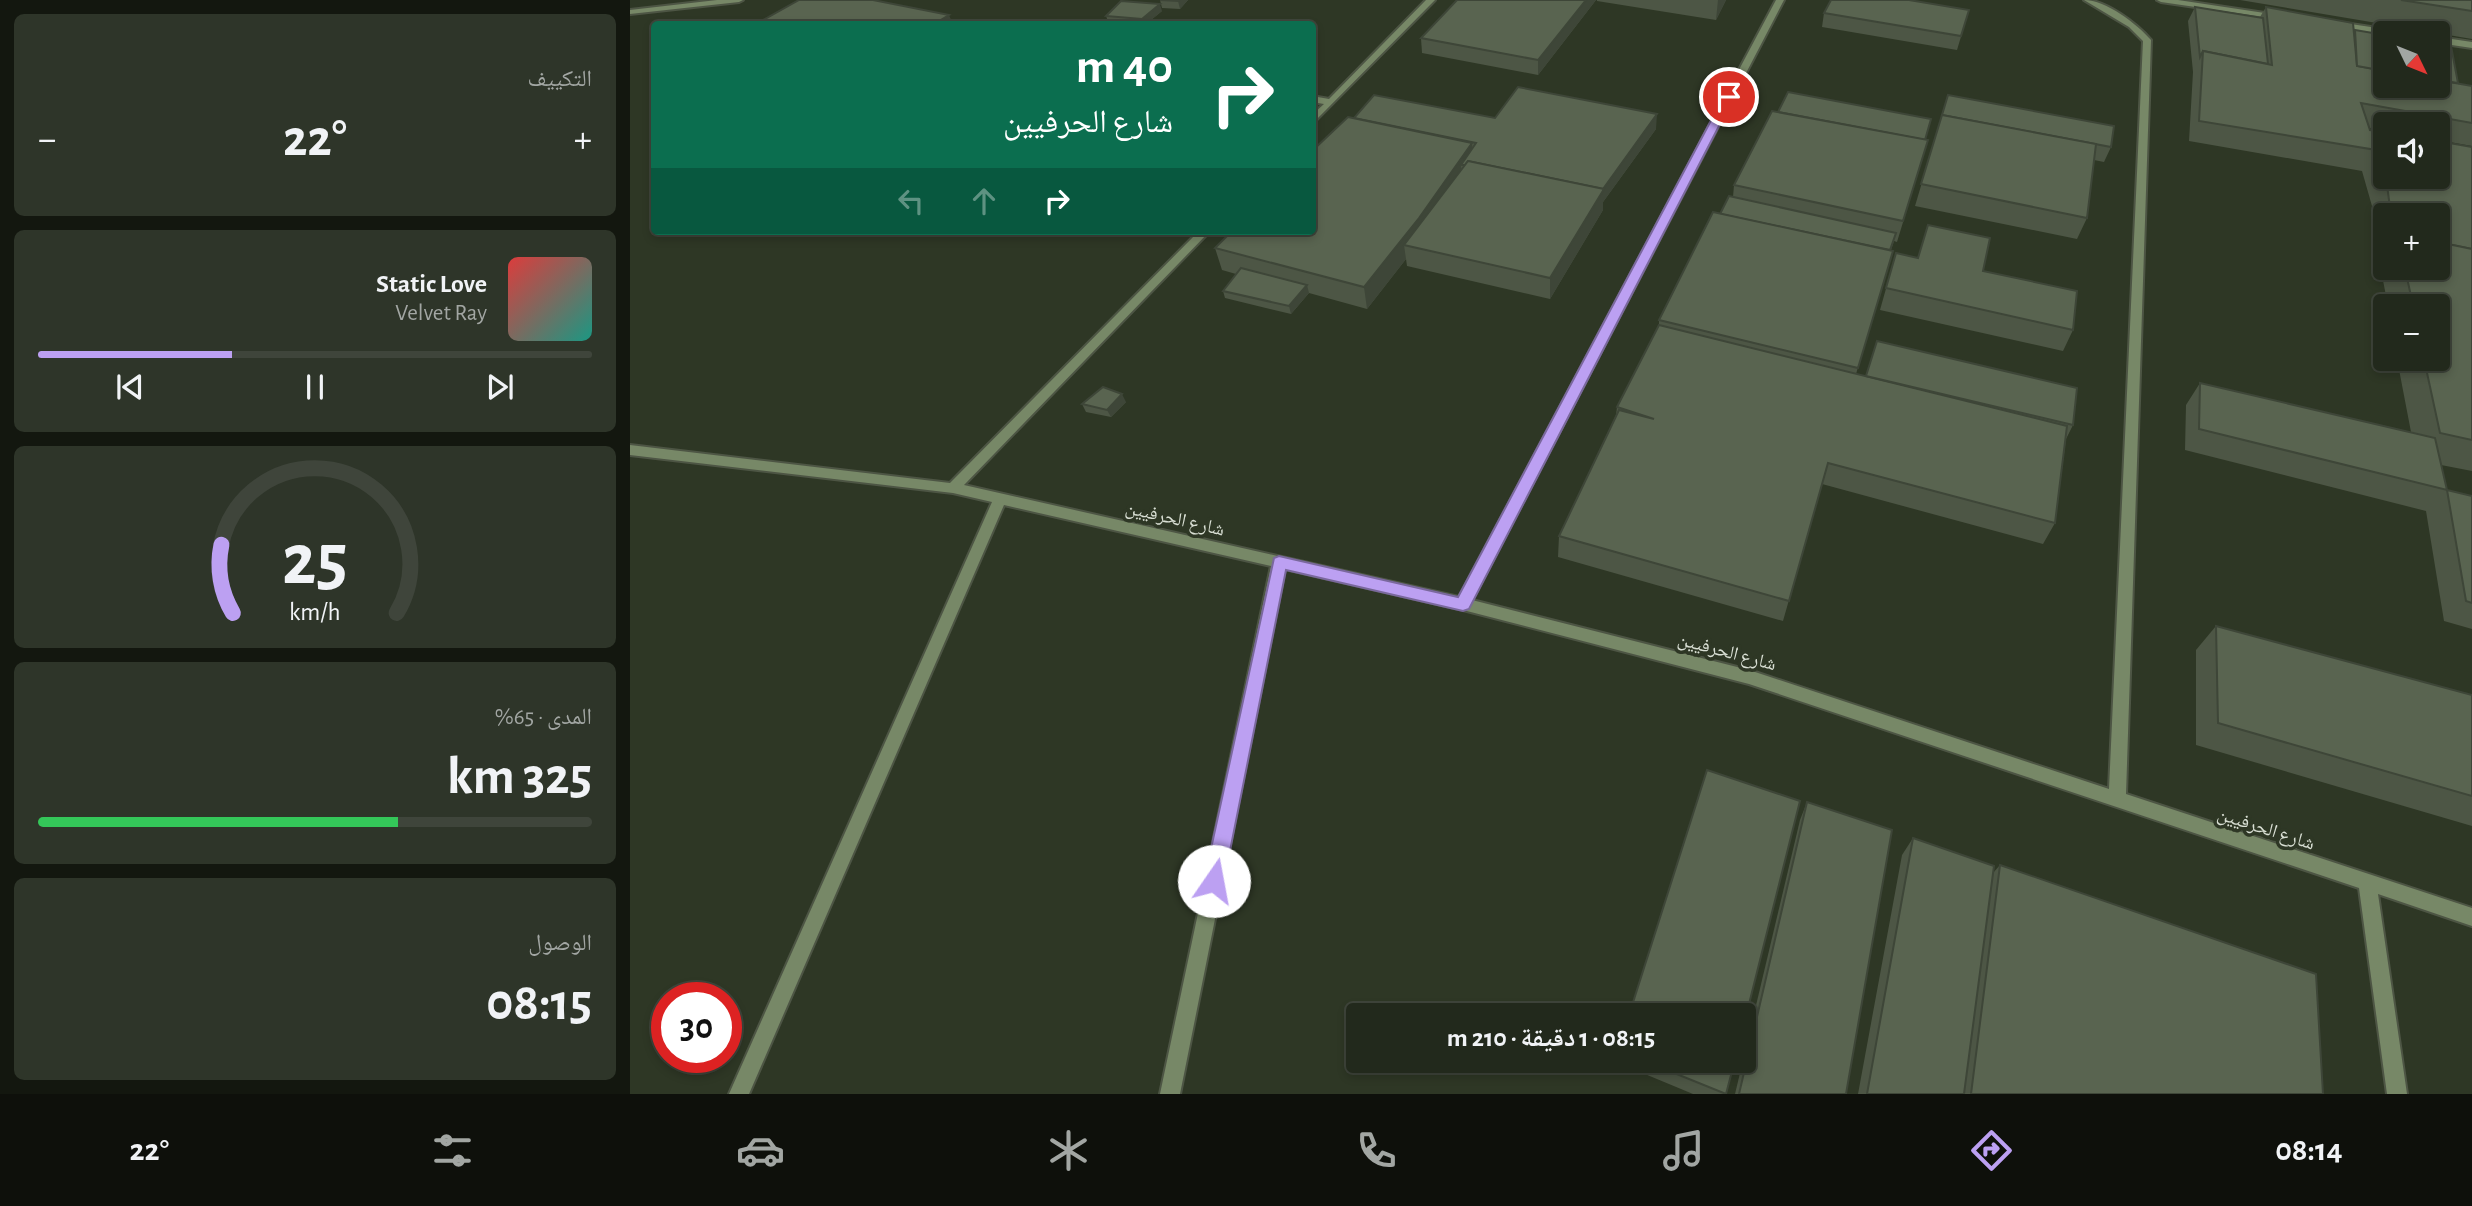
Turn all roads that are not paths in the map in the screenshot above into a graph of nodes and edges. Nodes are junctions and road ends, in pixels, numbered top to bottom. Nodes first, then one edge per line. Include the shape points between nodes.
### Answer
1 (738, 0) edge
2 (1431, 0) edge
3 (1780, 0) edge
4 (2088, 0) edge
5 (2161, 0) edge
6 (630, 12) edge
7 (2283, 18) edge
8 (2323, 23) edge
9 (2373, 30) edge
10 (2450, 42) edge
11 (2472, 45) edge
12 (1316, 100) edge
13 (1331, 102) junction
14 (1316, 117) edge
15 (1201, 235) edge
16 (630, 450) edge
17 (953, 488) junction
18 (1000, 499) junction
19 (1279, 562) junction
20 (1463, 604) junction
21 (2117, 799) junction
22 (2367, 882) junction
23 (2472, 917) edge
24 (739, 1094) edge
25 (1170, 1094) edge
26 (2398, 1094) edge

1 - 6 street
2 - 13 street
3 - 20 street
4 - 21 street via 2132,25 2147,40
5 - 7 street
8 - 9 street
10 - 11 street
12 - 13 street
13 - 14 street
15 - 17 street
16 - 17 street, شارع الحرفيين
17 - 18 street, شارع الحرفيين
18 - 19 street, شارع الحرفيين
18 - 24 street
19 - 20 street, شارع الحرفيين
19 - 25 street
20 - 21 street, شارع الحرفيين via 1749,677
21 - 22 street, شارع الحرفيين
22 - 23 street, شارع الحرفيين
22 - 26 street

